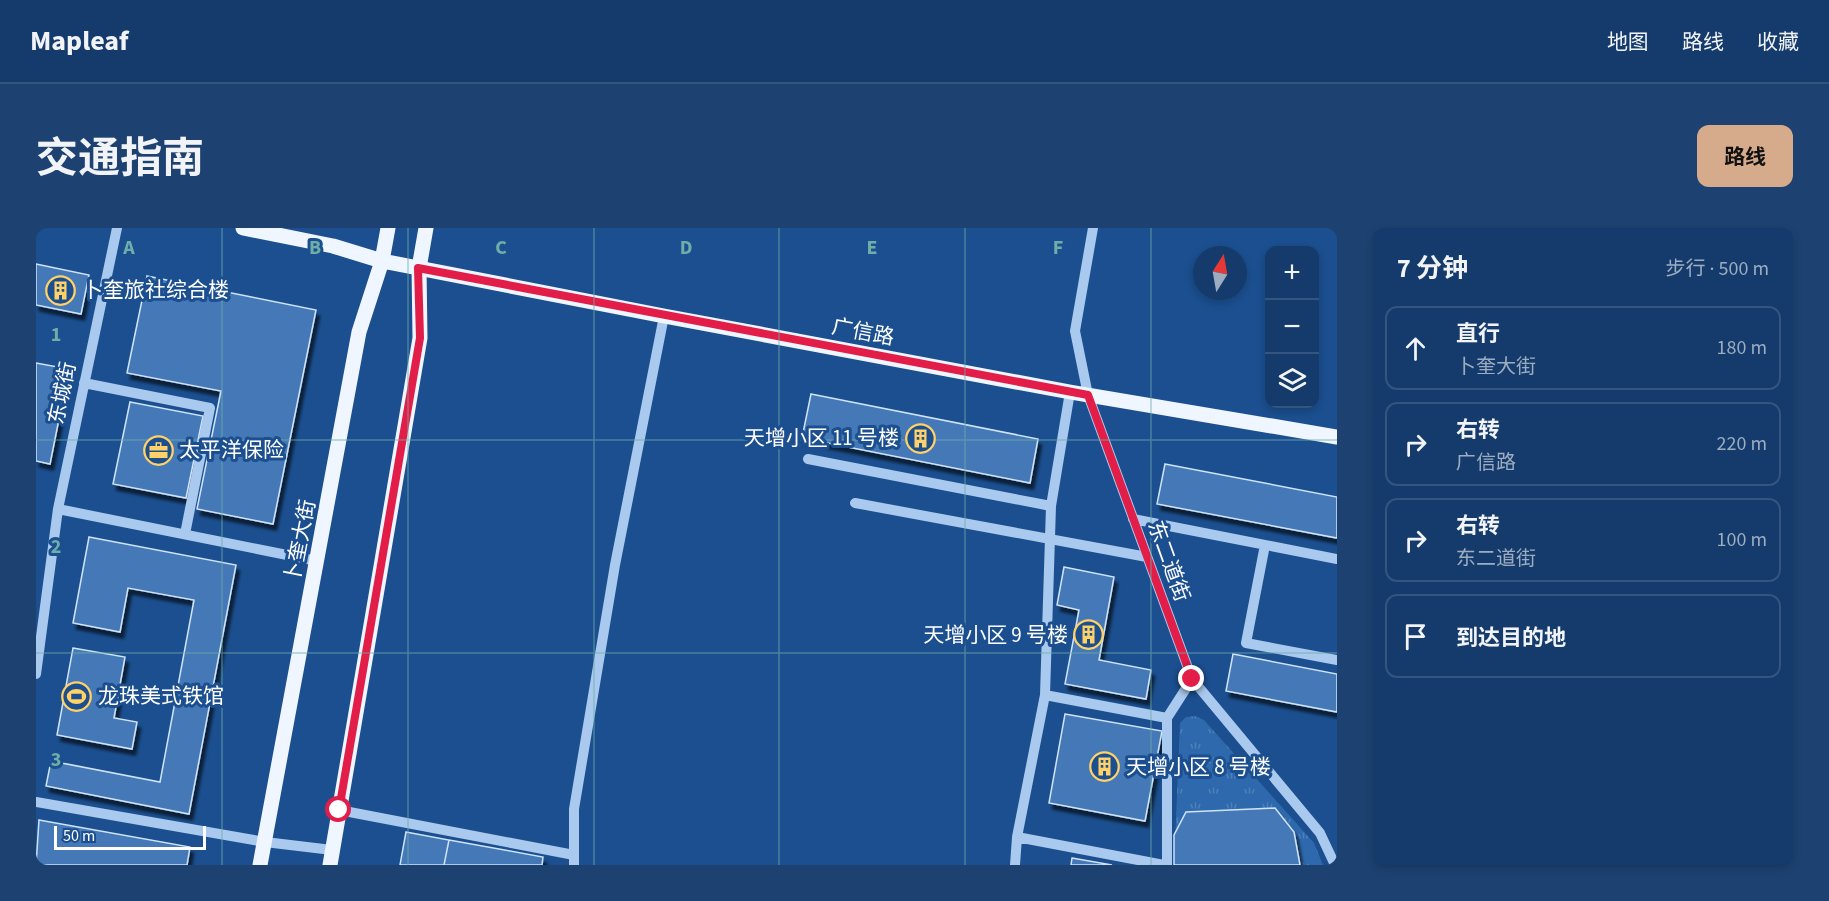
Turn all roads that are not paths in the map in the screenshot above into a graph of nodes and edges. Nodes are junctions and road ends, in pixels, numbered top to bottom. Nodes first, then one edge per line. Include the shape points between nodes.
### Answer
1 (117, 228) edge
2 (243, 228) edge
3 (388, 228) edge
4 (426, 228) edge
5 (1093, 228) edge
6 (382, 261) junction
7 (418, 268) junction
8 (664, 316) junction
9 (84, 383) junction
10 (1070, 392) junction
11 (1088, 395) junction
12 (1337, 437) edge
13 (808, 459) dead end
14 (855, 503) dead end
15 (1051, 506) junction
16 (58, 508) junction
17 (1133, 519) junction
18 (185, 534) junction
19 (1050, 539) junction
20 (1265, 545) junction
21 (1147, 557) junction
22 (1337, 559) edge
23 (317, 561) junction
24 (1337, 660) edge
25 (36, 674) edge
26 (1192, 679) junction
27 (1045, 695) junction
28 (1167, 718) junction
29 (36, 802) edge
30 (339, 810) junction
31 (1017, 837) junction
32 (265, 842) junction
33 (331, 858) edge
34 (574, 860) edge
35 (260, 865) edge
36 (1015, 865) edge
37 (1165, 865) edge
38 (1335, 865) edge

1 - 9 street, 东城街
2 - 6 main road, 广信路 via 333,246
3 - 6 main road, 卜奎大街
4 - 7 main road
5 - 11 street, 东二道街 via 1075,331
6 - 7 main road, 广信路
6 - 23 main road, 卜奎大街 via 359,332
7 - 8 main road, 广信路
7 - 30 main road via 420,338
8 - 10 main road, 广信路
8 - 34 street via 615,565 574,809
9 - 16 street, 东城街
9 - 18 street via 210,408
10 - 11 main road, 广信路
10 - 15 street
11 - 12 main road, 广信路
11 - 17 street, 东二道街
13 - 15 street
14 - 19 street
15 - 19 street
16 - 18 street
16 - 25 street, 东城街
17 - 20 street
17 - 21 street, 东二道街
18 - 23 street
19 - 21 street
19 - 27 street
20 - 22 street
20 - 24 street via 1246,643
21 - 26 street, 东二道街
23 - 32 main road, 卜奎大街
26 - 28 street
26 - 38 street, 东二道街 via 1320,833
27 - 28 street
27 - 31 street
28 - 37 street
29 - 32 street
30 - 33 main road
30 - 34 street
31 - 36 street
31 - 37 street
32 - 33 street
32 - 35 main road, 卜奎大街

